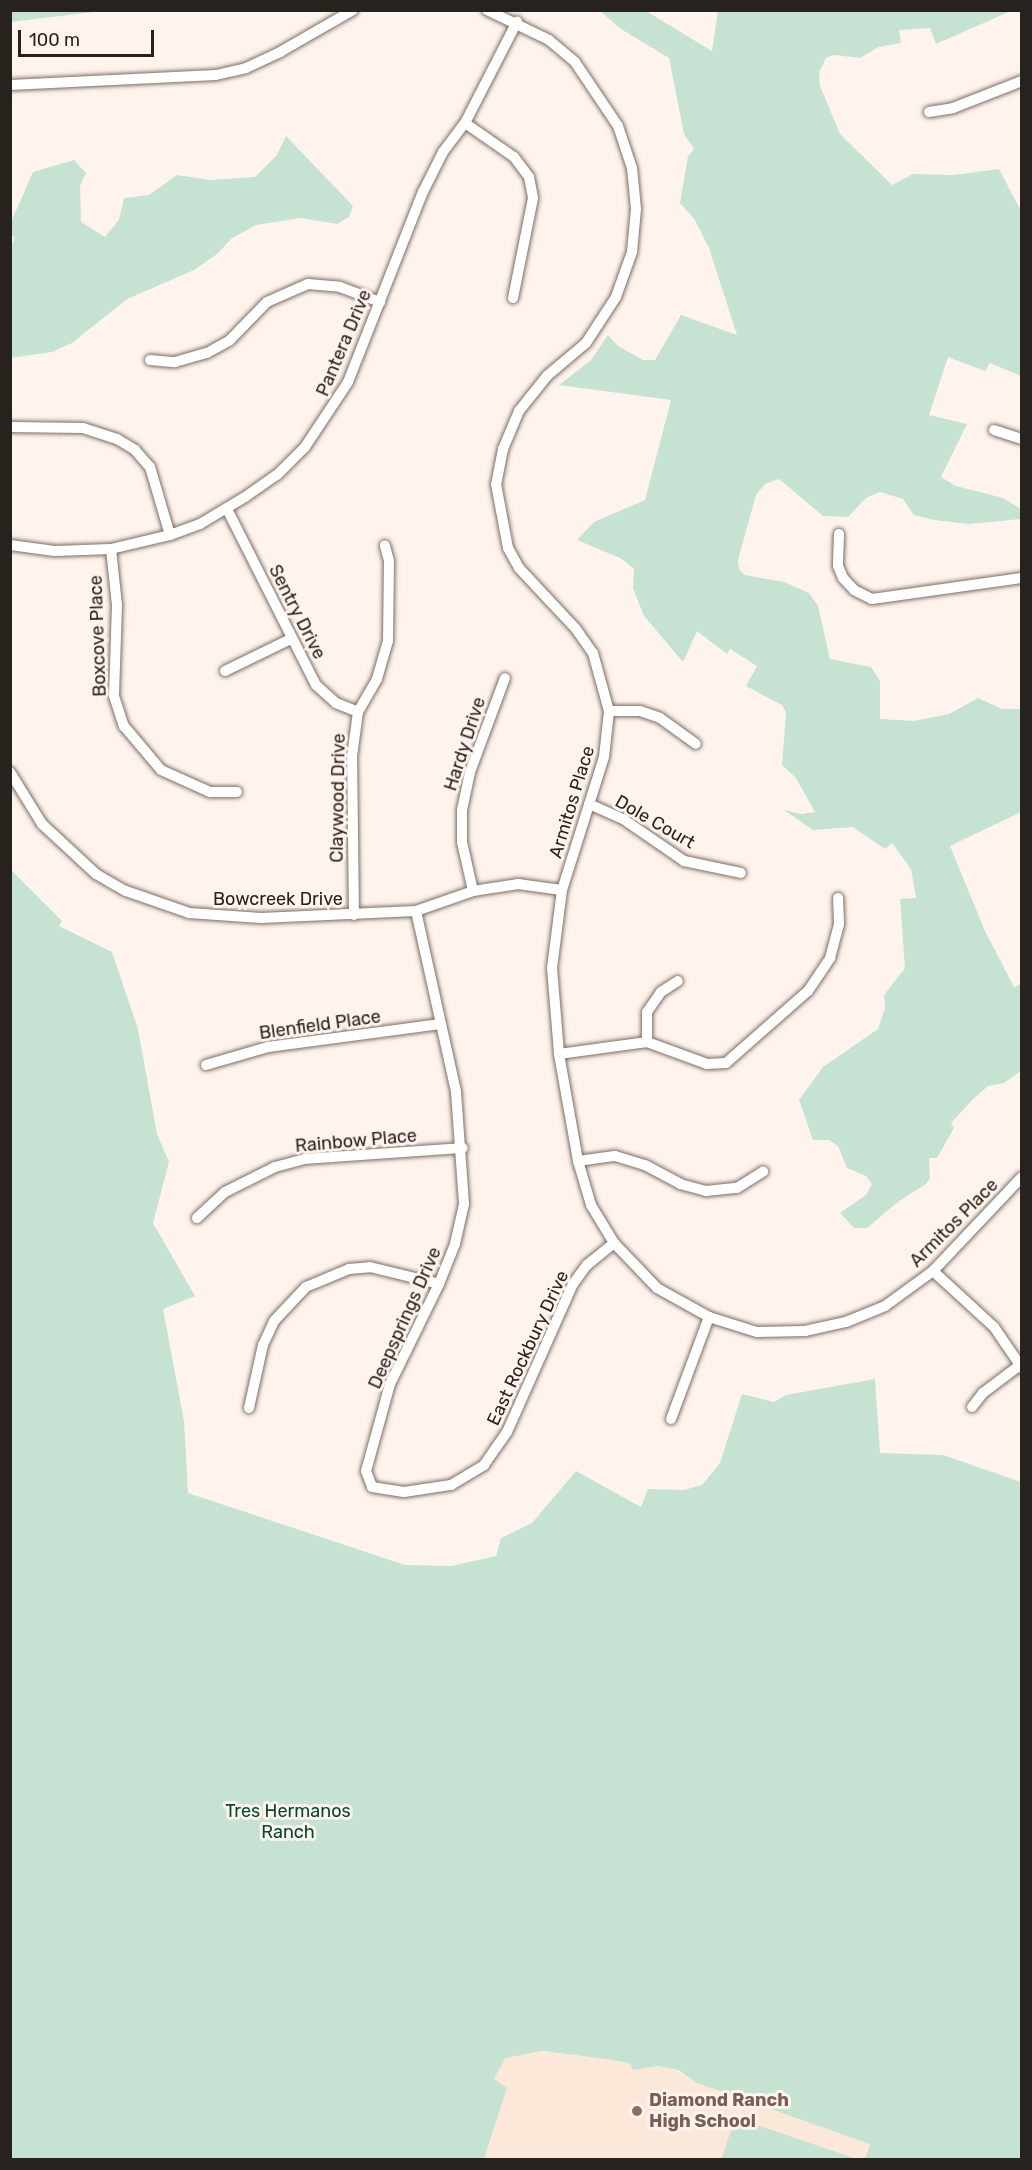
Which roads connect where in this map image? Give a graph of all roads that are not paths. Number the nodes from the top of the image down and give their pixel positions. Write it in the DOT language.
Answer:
graph roads {
  1 [pos="353,10"];
  2 [pos="487,10"];
  3 [pos="517,22"];
  4 [pos="1022,81"];
  5 [pos="10,85"];
  6 [pos="929,112"];
  7 [pos="465,123"];
  8 [pos="513,298"];
  9 [pos="381,302"];
  10 [pos="150,360"];
  11 [pos="10,427"];
  12 [pos="994,430"];
  13 [pos="1022,439"];
  14 [pos="226,509"];
  15 [pos="839,534"];
  16 [pos="170,535"];
  17 [pos="10,544"];
  18 [pos="385,546"];
  19 [pos="111,549"];
  20 [pos="1022,578"];
  21 [pos="291,639"];
  22 [pos="225,671"];
  23 [pos="505,678"];
  24 [pos="609,711"];
  25 [pos="358,712"];
  26 [pos="696,744"];
  27 [pos="10,772"];
  28 [pos="237,792"];
  29 [pos="588,804"];
  30 [pos="741,873"];
  31 [pos="562,890"];
  32 [pos="473,891"];
  33 [pos="838,898"];
  34 [pos="416,911"];
  35 [pos="354,915"];
  36 [pos="678,981"];
  37 [pos="440,1024"];
  38 [pos="647,1042"];
  39 [pos="559,1054"];
  40 [pos="206,1065"];
  41 [pos="463,1148"];
  42 [pos="578,1161"];
  43 [pos="763,1172"];
  44 [pos="1022,1177"];
  45 [pos="197,1218"];
  46 [pos="614,1243"];
  47 [pos="933,1271"];
  48 [pos="439,1284"];
  49 [pos="709,1317"];
  50 [pos="1021,1367"];
  51 [pos="972,1407"];
  52 [pos="249,1408"];
  53 [pos="671,1419"];
  54 [pos="372,1487"];
  1 -- 5 [label="street"];
  2 -- 3 [label="street, Armitos Place"];
  3 -- 7 [label="street, Pantera Drive"];
  3 -- 24 [label="street, Armitos Place"];
  4 -- 6 [label="street"];
  7 -- 8 [label="street"];
  7 -- 9 [label="street, Pantera Drive"];
  9 -- 10 [label="street"];
  9 -- 14 [label="street, Pantera Drive"];
  11 -- 16 [label="street"];
  12 -- 13 [label="street"];
  14 -- 16 [label="street, Pantera Drive"];
  14 -- 21 [label="street, Sentry Drive"];
  15 -- 20 [label="street"];
  16 -- 19 [label="street, Pantera Drive"];
  17 -- 19 [label="street, Pantera Drive"];
  18 -- 25 [label="street, Claywood Drive"];
  19 -- 28 [label="street, Boxcove Place"];
  21 -- 22 [label="street"];
  21 -- 25 [label="street, Sentry Drive"];
  23 -- 32 [label="street, Hardy Drive"];
  24 -- 26 [label="street"];
  24 -- 29 [label="street, Armitos Place"];
  25 -- 35 [label="street, Claywood Drive"];
  27 -- 35 [label="street, Bowcreek Drive"];
  29 -- 30 [label="street, Dole Court"];
  29 -- 31 [label="street, Armitos Place"];
  31 -- 32 [label="street, Bowcreek Drive"];
  31 -- 39 [label="street, Armitos Place"];
  32 -- 34 [label="street, Bowcreek Drive"];
  33 -- 38 [label="street"];
  34 -- 35 [label="street, Bowcreek Drive"];
  34 -- 37 [label="street, Deepsprings Drive"];
  36 -- 38 [label="street"];
  37 -- 40 [label="street, Blenfield Place"];
  37 -- 41 [label="street, Deepsprings Drive"];
  38 -- 39 [label="street"];
  39 -- 42 [label="street, Armitos Place"];
  41 -- 45 [label="street, Rainbow Place"];
  41 -- 48 [label="street, Deepsprings Drive"];
  42 -- 43 [label="street"];
  42 -- 46 [label="street, Armitos Place"];
  44 -- 47 [label="street, Armitos Place"];
  46 -- 49 [label="street, Armitos Place"];
  46 -- 54 [label="street, East Rockbury Drive"];
  47 -- 49 [label="street, Armitos Place"];
  47 -- 50 [label="street"];
  48 -- 52 [label="street"];
  48 -- 54 [label="street, Deepsprings Drive"];
  49 -- 53 [label="street"];
  50 -- 51 [label="street"];
}
